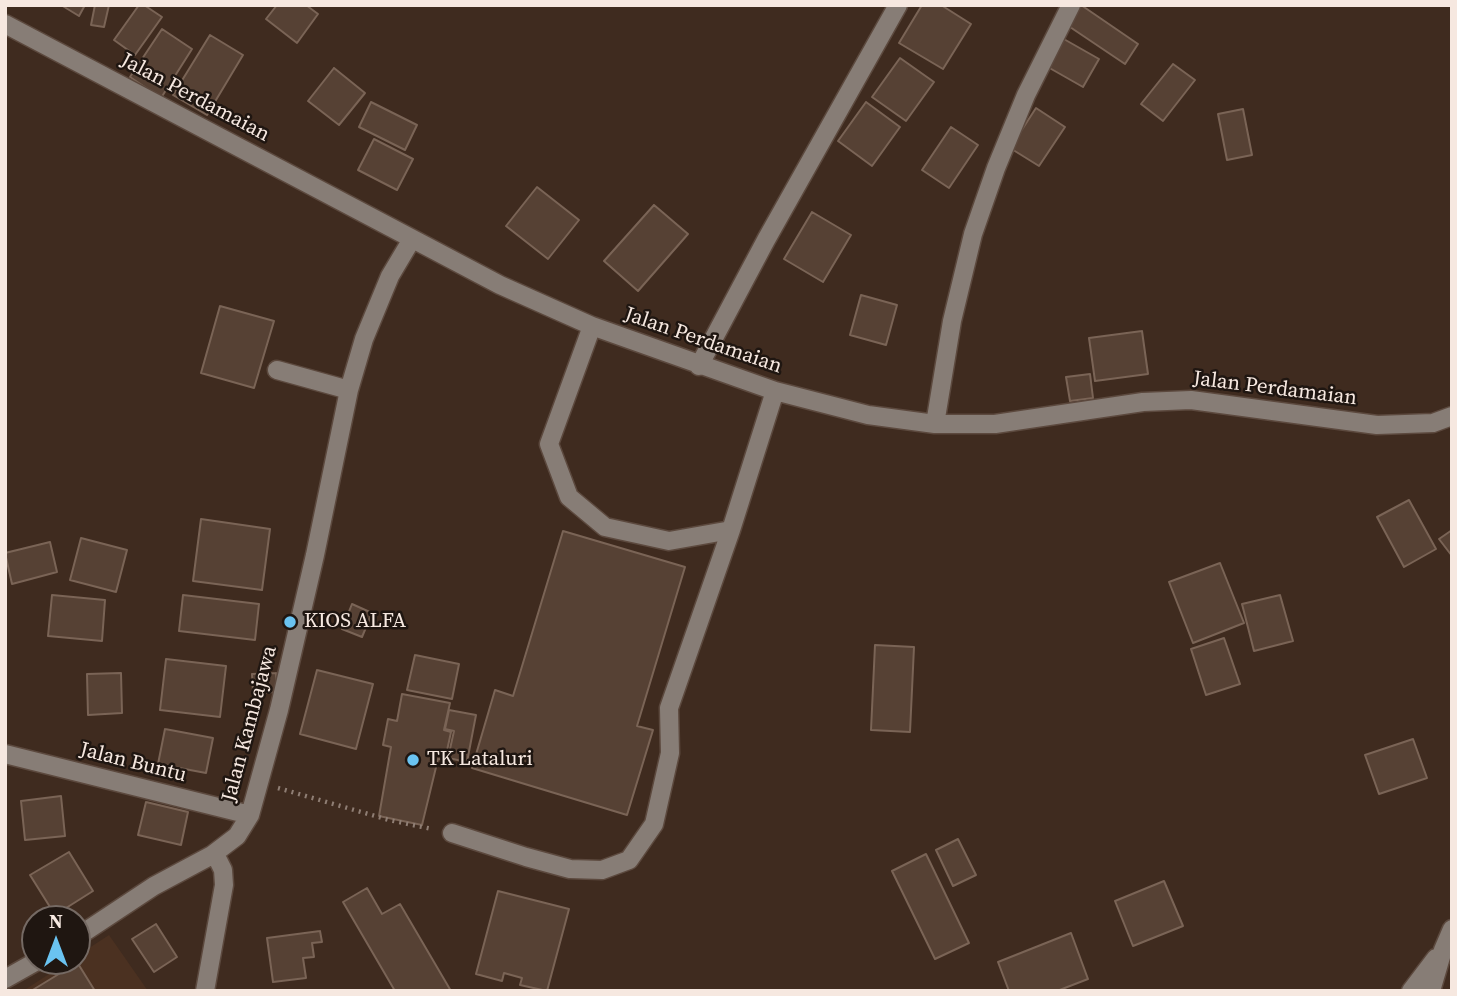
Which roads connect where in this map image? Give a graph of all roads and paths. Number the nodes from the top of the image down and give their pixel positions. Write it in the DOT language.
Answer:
graph roads {
  1 [pos="898,5"];
  2 [pos="1071,5"];
  3 [pos="5,24"];
  4 [pos="412,239"];
  5 [pos="592,326"];
  6 [pos="699,366"];
  7 [pos="277,370"];
  8 [pos="349,390"];
  9 [pos="775,391"];
  10 [pos="1452,416"];
  11 [pos="935,424"];
  12 [pos="731,530"];
  13 [pos="5,754"];
  14 [pos="260,783"];
  15 [pos="250,816"];
  16 [pos="452,833"];
  17 [pos="212,855"];
  18 [pos="91,928"];
  19 [pos="1452,929"];
  20 [pos="1443,950"];
  21 [pos="21,970"];
  22 [pos="5,979"];
  23 [pos="205,991"];
  24 [pos="1410,991"];
  25 [pos="1430,991"];
  1 -- 6 [label="street"];
  2 -- 11 [label="street"];
  3 -- 4 [label="street, Jalan Perdamaian"];
  4 -- 5 [label="street, Jalan Perdamaian"];
  4 -- 8 [label="street, Jalan Kambajawa"];
  5 -- 6 [label="street, Jalan Perdamaian"];
  5 -- 12 [label="street"];
  6 -- 9 [label="street, Jalan Perdamaian"];
  7 -- 8 [label="street"];
  8 -- 14 [label="street, Jalan Kambajawa"];
  9 -- 11 [label="street, Jalan Perdamaian"];
  9 -- 12 [label="street"];
  10 -- 11 [label="street, Jalan Perdamaian"];
  12 -- 16 [label="street"];
  13 -- 15 [label="street, Jalan Buntu"];
  14 -- 15 [label="street, Jalan Kambajawa"];
  14 -- 16 [label="path"];
  15 -- 17 [label="street, Jalan Kambajawa"];
  17 -- 18 [label="street, Jalan Kambajawa"];
  17 -- 23 [label="street"];
  19 -- 20 [label="street"];
  20 -- 24 [label="street"];
  20 -- 25 [label="street"];
  21 -- 22 [label="street"];
}
